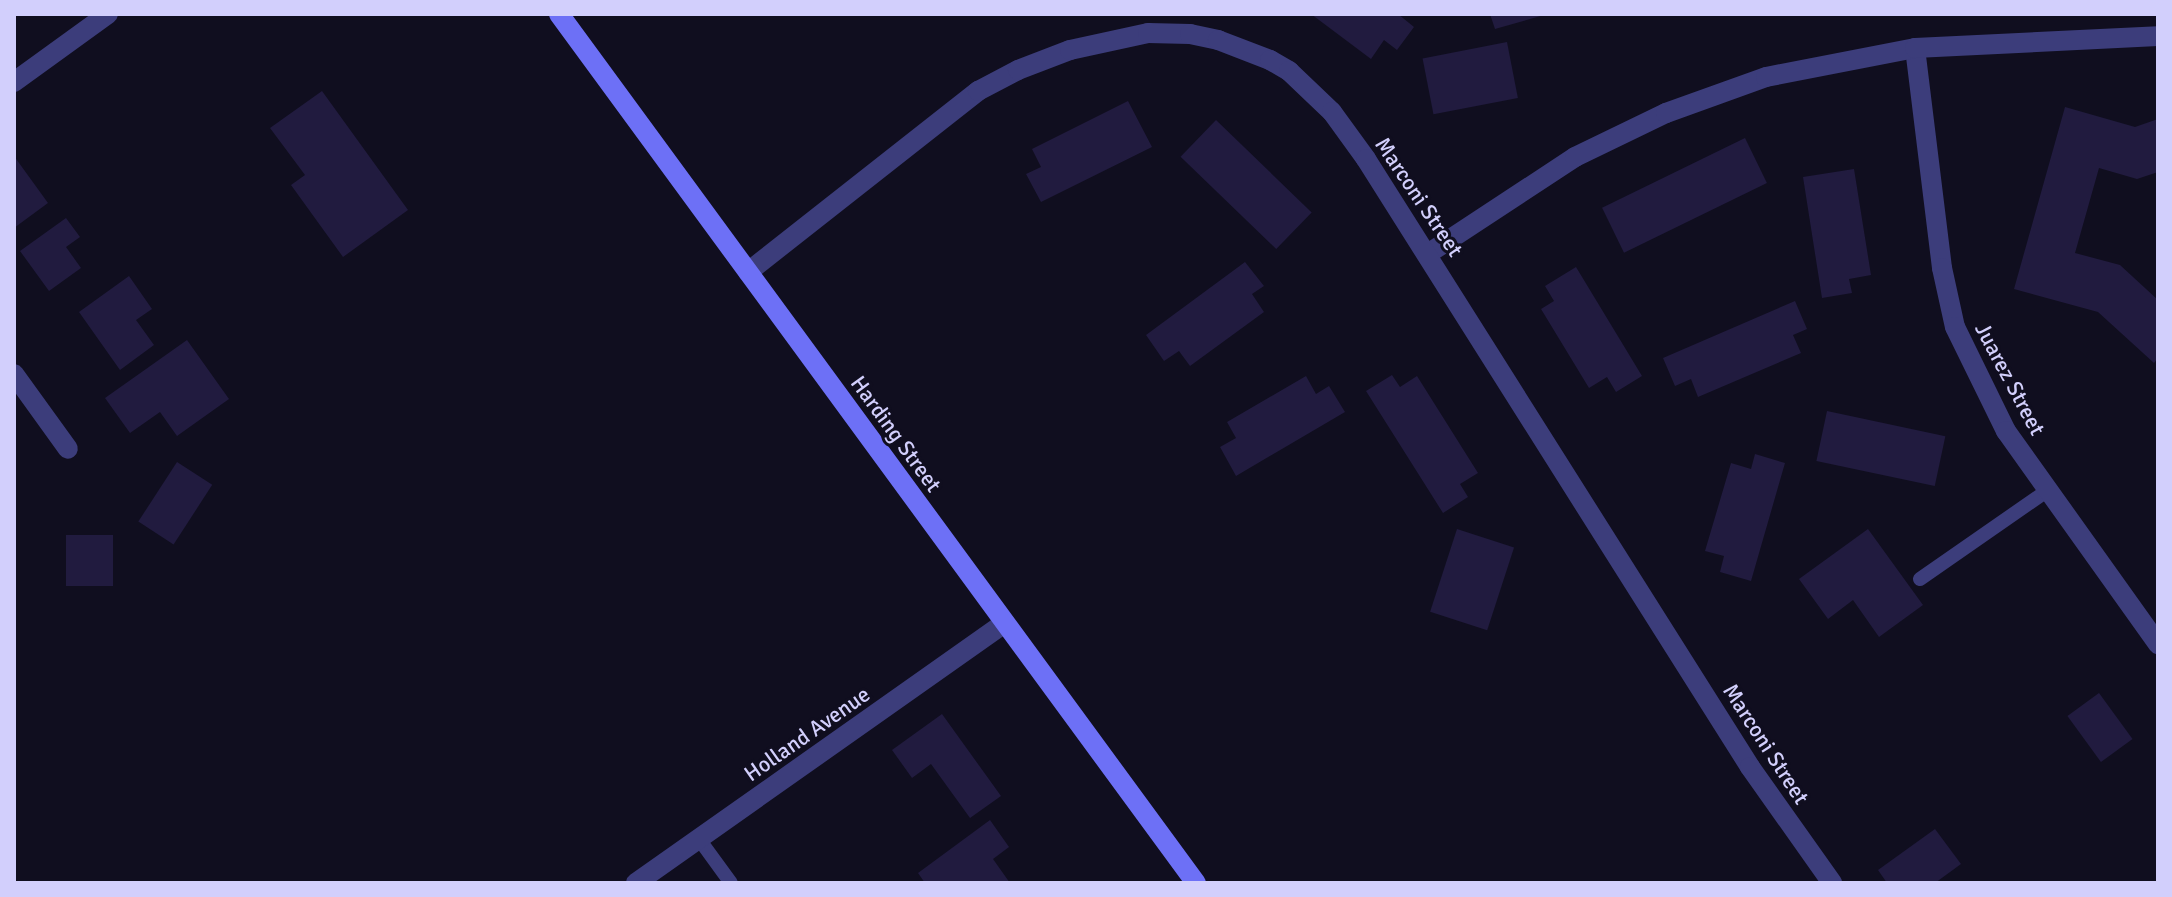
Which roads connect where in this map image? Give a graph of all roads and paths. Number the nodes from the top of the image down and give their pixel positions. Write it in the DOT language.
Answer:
graph roads {
  1 [pos="108,14"];
  2 [pos="559,14"];
  3 [pos="2158,36"];
  4 [pos="1915,48"];
  5 [pos="14,82"];
  6 [pos="1429,253"];
  7 [pos="748,272"];
  8 [pos="14,374"];
  9 [pos="68,449"];
  10 [pos="2048,490"];
  11 [pos="1920,579"];
  12 [pos="1005,623"];
  13 [pos="2158,644"];
  14 [pos="699,839"];
  15 [pos="636,883"];
  16 [pos="731,883"];
  17 [pos="1196,883"];
  18 [pos="1832,883"];
  1 -- 5 [label="street"];
  2 -- 7 [label="street, Harding Street"];
  3 -- 4 [label="street"];
  4 -- 6 [label="street"];
  4 -- 10 [label="street, Juarez Street"];
  6 -- 7 [label="street, Marconi Street"];
  6 -- 18 [label="street, Marconi Street"];
  7 -- 12 [label="street, Harding Street"];
  8 -- 9 [label="street"];
  10 -- 11 [label="lane"];
  10 -- 13 [label="street, Juarez Street"];
  12 -- 14 [label="street, Holland Avenue"];
  12 -- 17 [label="street, Harding Street"];
  14 -- 15 [label="street, Holland Avenue"];
  14 -- 16 [label="lane"];
}
